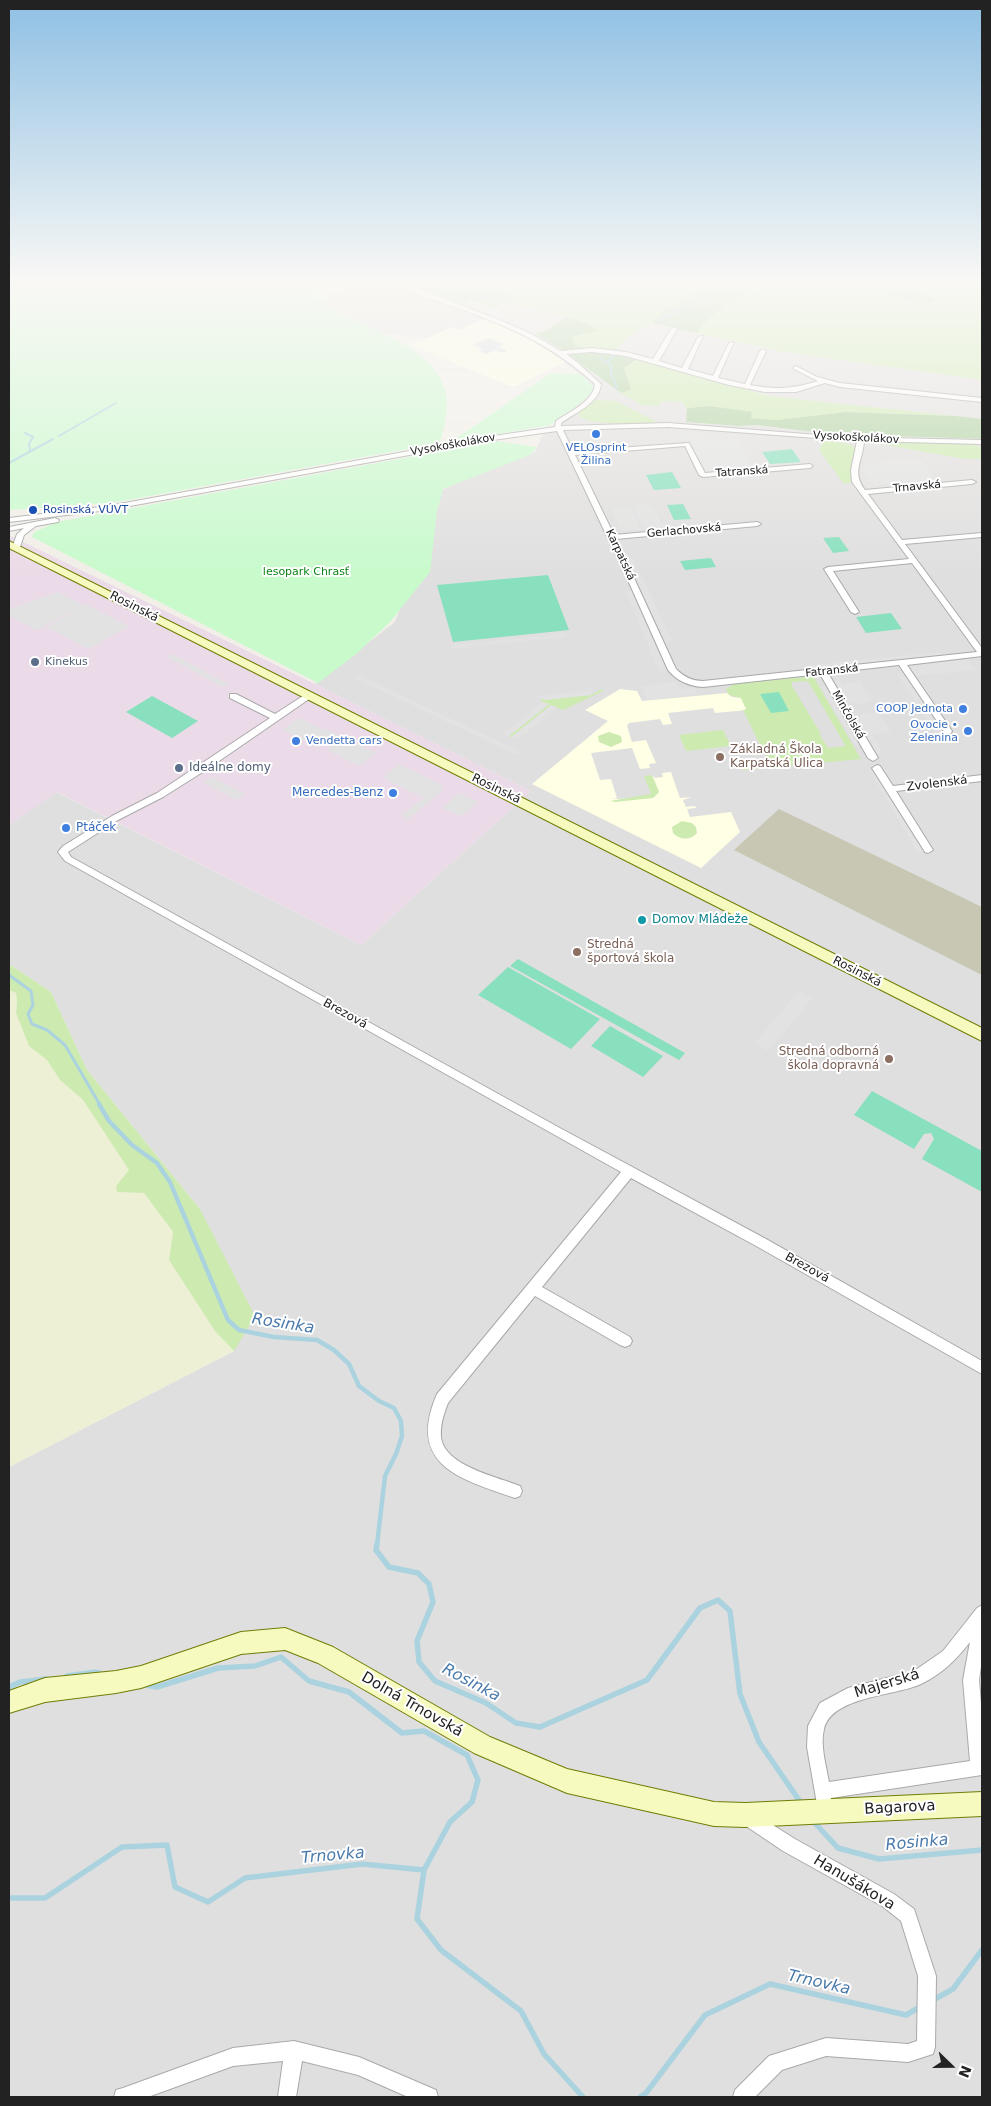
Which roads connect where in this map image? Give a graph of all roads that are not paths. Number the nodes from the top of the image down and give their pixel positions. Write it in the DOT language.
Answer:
graph roads {
  1 [pos="593,378"];
  2 [pos="716,378"];
  3 [pos="750,378"];
  4 [pos="818,378"];
  5 [pos="824,381"];
  6 [pos="747,386"];
  7 [pos="982,400"];
  8 [pos="574,412"];
  9 [pos="583,426"];
  10 [pos="559,428"];
  11 [pos="860,440"];
  12 [pos="982,442"];
  13 [pos="572,453"];
  14 [pos="810,466"];
  15 [pos="972,482"];
  16 [pos="862,492"];
  17 [pos="108,508"];
  18 [pos="11,519"];
  19 [pos="34,524"];
  20 [pos="757,524"];
  21 [pos="9,529"];
  22 [pos="982,535"];
  23 [pos="612,537"];
  24 [pos="900,542"];
  25 [pos="12,546"];
  26 [pos="913,560"];
  27 [pos="855,612"];
  28 [pos="982,654"];
  29 [pos="902,663"];
  30 [pos="824,672"];
  31 [pos="682,679"];
  32 [pos="309,695"];
  33 [pos="233,696"];
  34 [pos="276,718"];
  35 [pos="948,731"];
  36 [pos="872,758"];
  37 [pos="877,768"];
  38 [pos="982,778"];
  39 [pos="891,789"];
  40 [pos="928,850"];
  41 [pos="982,1035"];
  42 [pos="629,1172"];
  43 [pos="533,1288"];
  44 [pos="626,1342"];
  45 [pos="982,1368"];
  46 [pos="514,1491"];
  47 [pos="982,1613"];
  48 [pos="116,1682"];
  49 [pos="9,1702"];
  50 [pos="980,1767"];
  51 [pos="982,1804"];
  52 [pos="822,1805"];
  53 [pos="794,1812"];
  54 [pos="745,1815"];
  55 [pos="294,2050"];
  56 [pos="123,2097"];
  57 [pos="287,2097"];
  58 [pos="429,2097"];
  59 [pos="742,2097"];
  1 -- 8 [label="street"];
  2 -- 6 [label="street"];
  3 -- 6 [label="street"];
  4 -- 5 [label="street"];
  5 -- 6 [label="street"];
  5 -- 7 [label="street"];
  8 -- 9 [label="street"];
  8 -- 10 [label="street"];
  9 -- 10 [label="street, Vysokoškolákov"];
  9 -- 11 [label="street, Vysokoškolákov"];
  10 -- 13 [label="street, Karpatská"];
  10 -- 17 [label="street, Vysokoškolákov"];
  11 -- 12 [label="street, Vysokoškolákov"];
  11 -- 16 [label="street, Fatranská"];
  13 -- 14 [label="street, Tatranská"];
  13 -- 23 [label="street, Karpatská"];
  15 -- 16 [label="street, Trnavská"];
  16 -- 24 [label="street, Fatranská"];
  17 -- 18 [label="street, Vysokoškolákov"];
  17 -- 19 [label="street, Vysokoškolákov"];
  19 -- 21 [label="street, Vysokoškolákov"];
  19 -- 25 [label="street"];
  20 -- 23 [label="street, Gerlachovská"];
  22 -- 24 [label="street"];
  23 -- 31 [label="street, Karpatská"];
  24 -- 26 [label="street, Fatranská"];
  25 -- 32 [label="street, Rosinská"];
  26 -- 27 [label="street"];
  26 -- 28 [label="street, Fatranská"];
  28 -- 29 [label="street, Fatranská"];
  29 -- 30 [label="street, Fatranská"];
  29 -- 35 [label="street"];
  30 -- 31 [label="street, Fatranská"];
  30 -- 36 [label="street, Minčolská"];
  32 -- 34 [label="street"];
  32 -- 41 [label="street, Rosinská"];
  33 -- 34 [label="street"];
  34 -- 42 [label="street, Brezová"];
  37 -- 39 [label="street, Zvolenská"];
  38 -- 39 [label="street, Zvolenská"];
  39 -- 40 [label="street, Zvolenská"];
  42 -- 43 [label="street"];
  42 -- 45 [label="street, Brezová"];
  43 -- 44 [label="street"];
  43 -- 46 [label="street"];
  47 -- 50 [label="street, Majerská"];
  47 -- 52 [label="street, Majerská"];
  48 -- 49 [label="street, Dolná Trnovská"];
  48 -- 54 [label="street, Dolná Trnovská"];
  50 -- 52 [label="street"];
  51 -- 52 [label="street, Bagarova"];
  52 -- 53 [label="street, Dolná Trnovská"];
  53 -- 54 [label="street, Dolná Trnovská"];
  54 -- 59 [label="street, Hanušákova"];
  55 -- 56 [label="street"];
  55 -- 57 [label="street"];
  55 -- 58 [label="street"];
}
